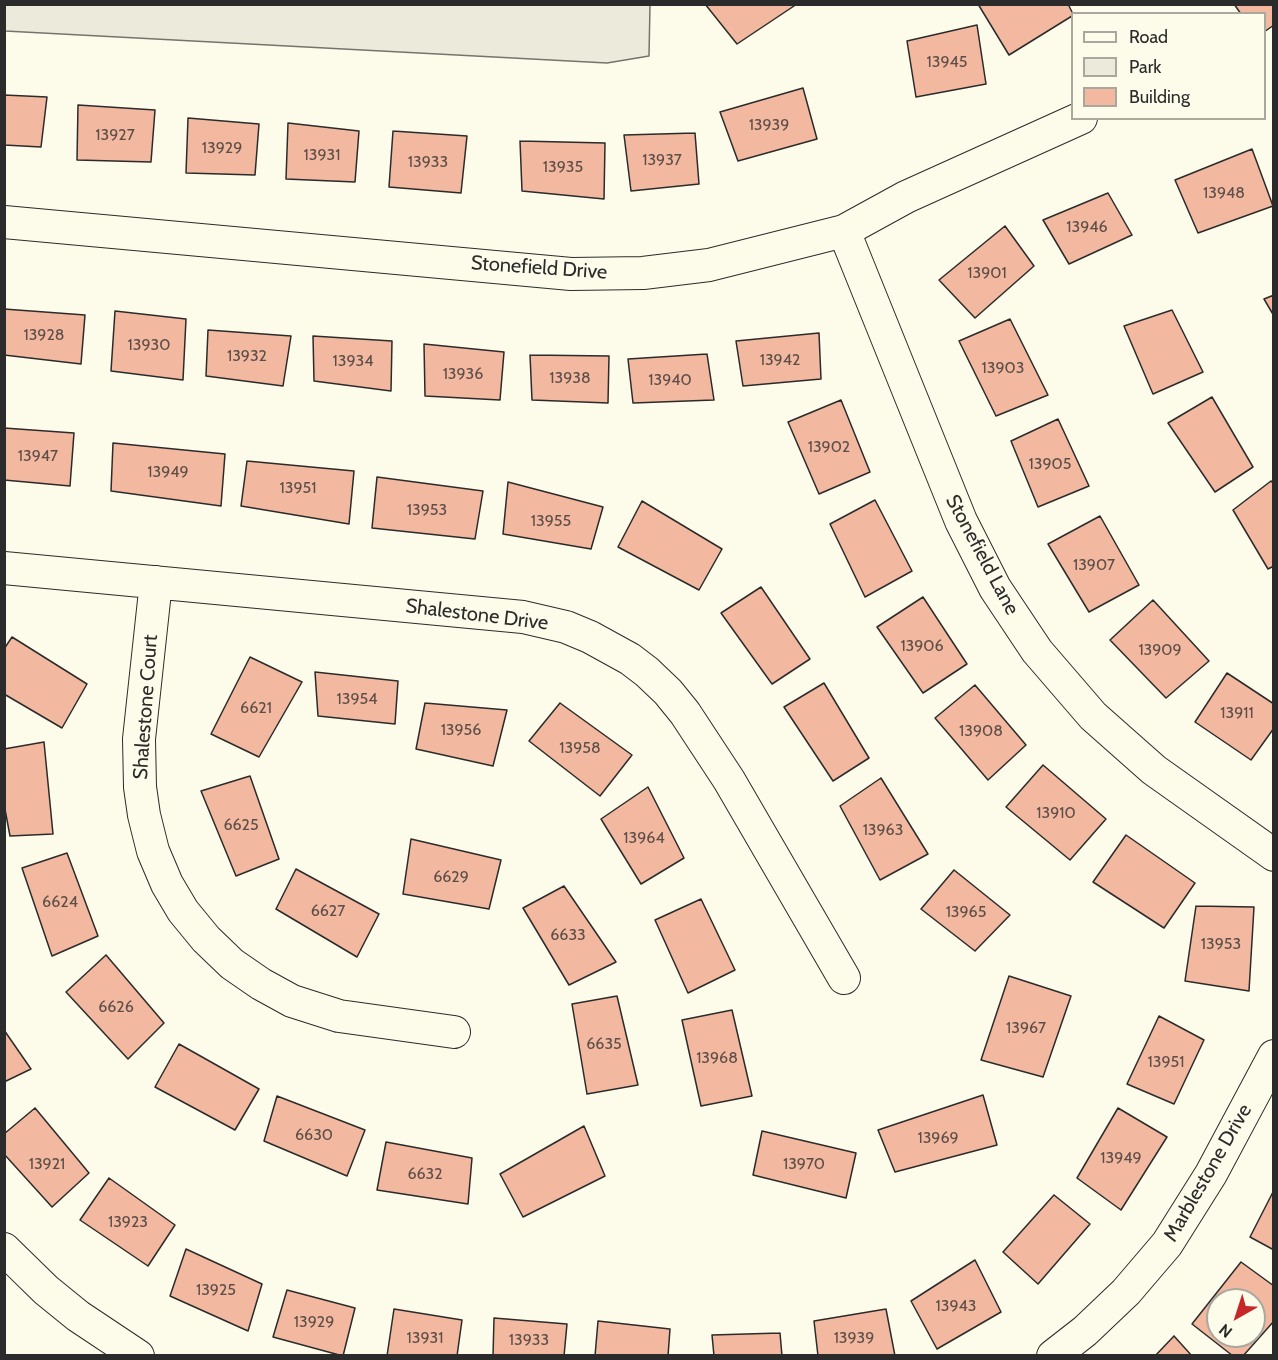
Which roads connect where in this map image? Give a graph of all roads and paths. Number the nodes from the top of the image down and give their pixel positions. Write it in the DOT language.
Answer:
graph roads {
  1 [pos="1077,120"];
  2 [pos="4,222"];
  3 [pos="844,231"];
  4 [pos="4,567"];
  5 [pos="156,582"];
  6 [pos="1274,855"];
  7 [pos="844,978"];
  8 [pos="454,1032"];
  9 [pos="1274,1056"];
  10 [pos="4,1249"];
  11 [pos="138,1356"];
  12 [pos="1053,1356"];
  1 -- 3 [label="street, Stonefield Drive"];
  2 -- 3 [label="street, Stonefield Drive"];
  3 -- 6 [label="street, Stonefield Lane"];
  4 -- 5 [label="street, Shalestone Drive"];
  5 -- 7 [label="street, Shalestone Drive"];
  5 -- 8 [label="street, Shalestone Court"];
  9 -- 12 [label="street, Marblestone Drive"];
  10 -- 11 [label="street"];
}
